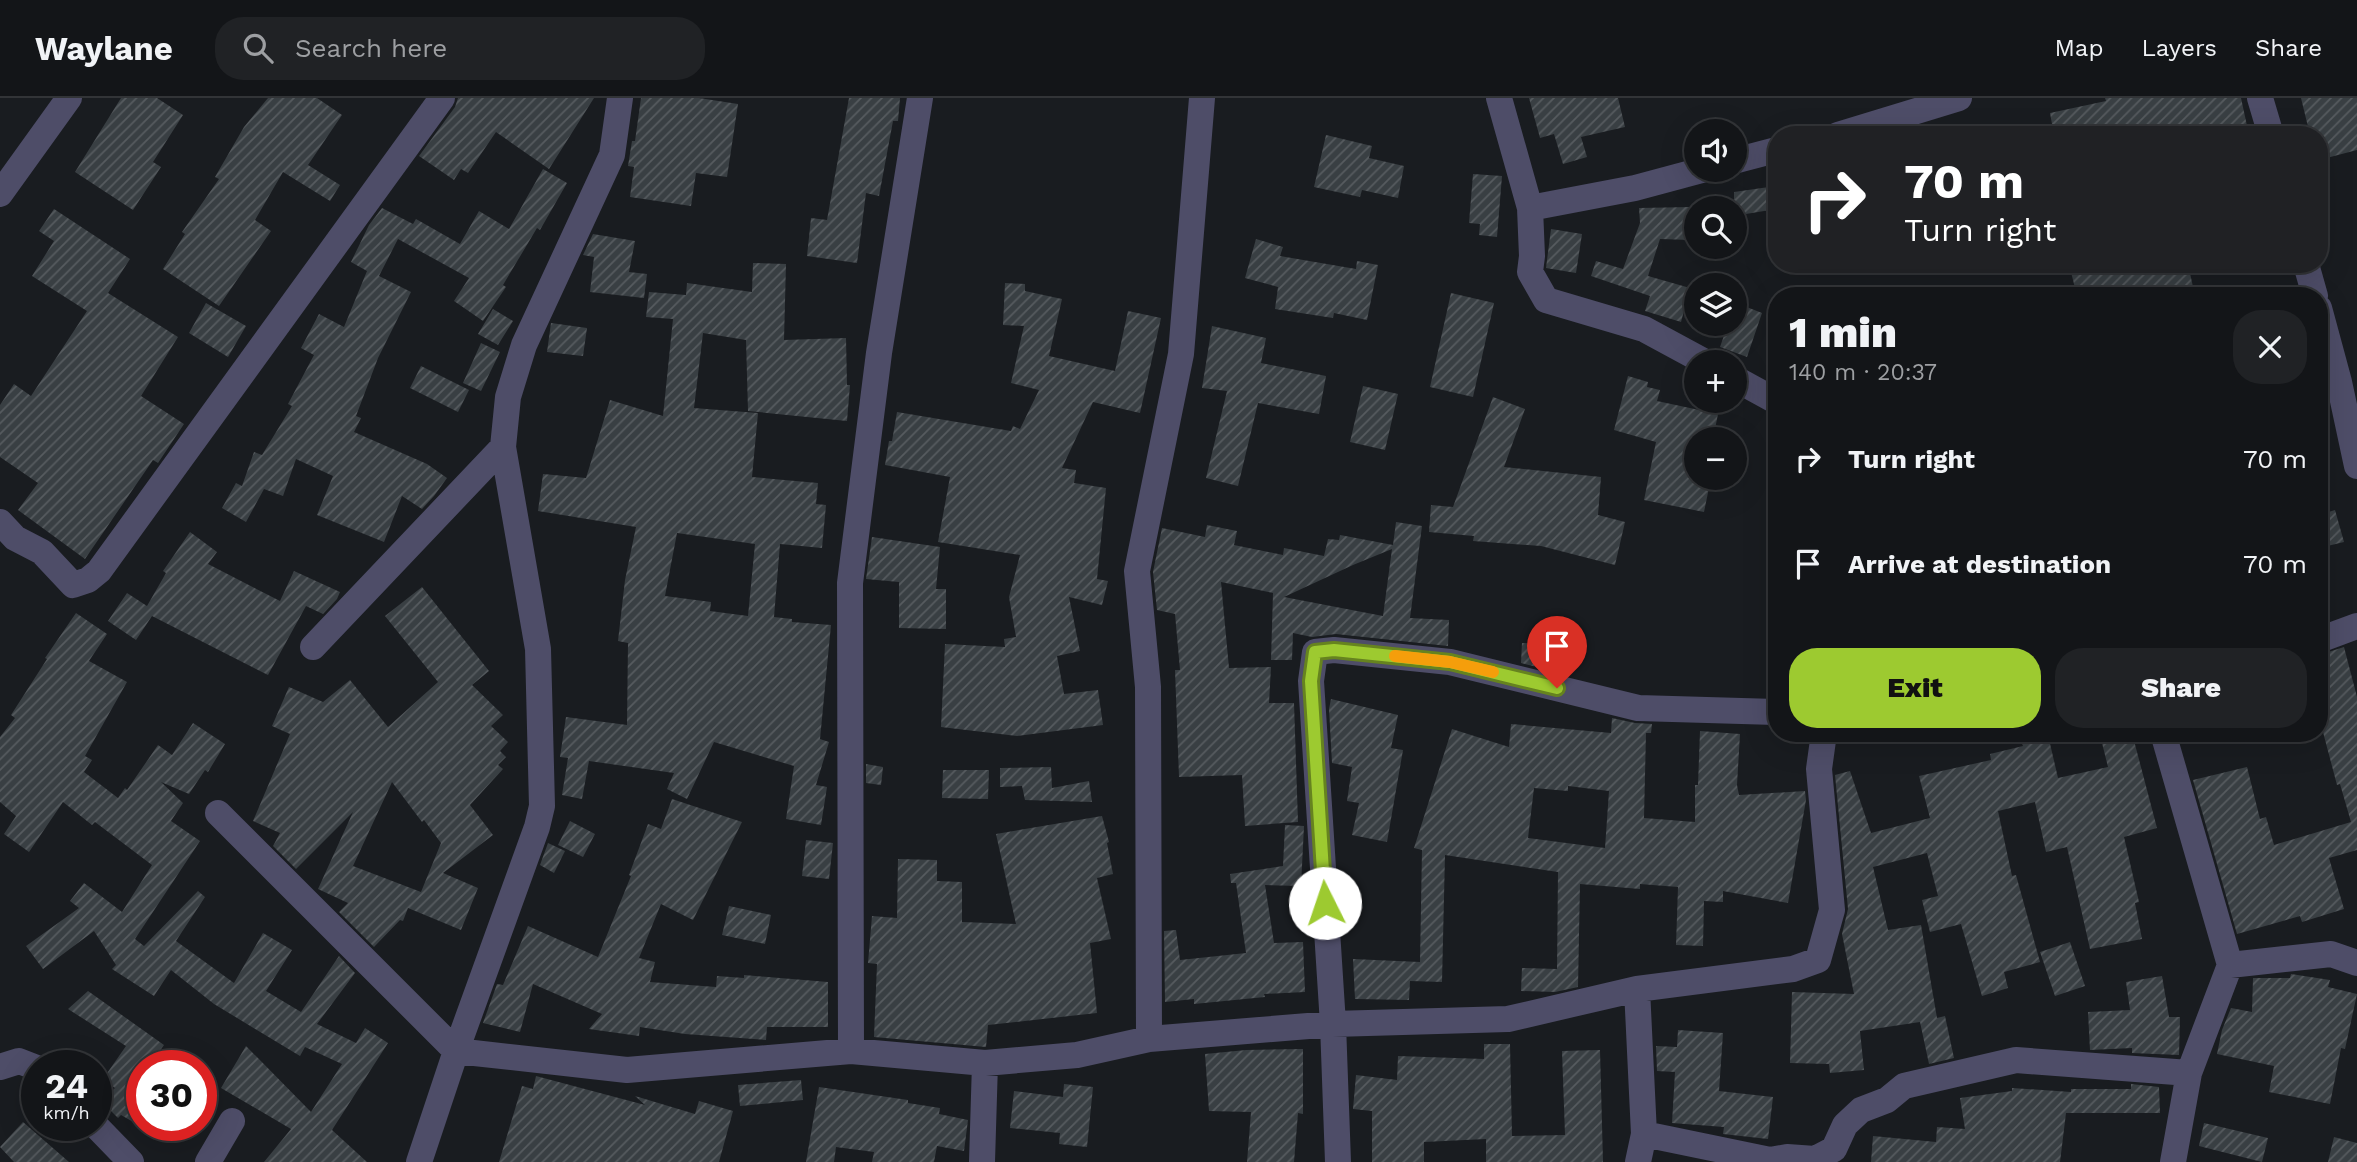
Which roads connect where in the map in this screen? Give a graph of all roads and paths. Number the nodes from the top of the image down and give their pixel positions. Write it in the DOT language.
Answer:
graph roads {
  1 [pos="69,98"];
  2 [pos="442,98"];
  3 [pos="620,98"];
  4 [pos="920,98"];
  5 [pos="1202,98"];
  6 [pos="1499,98"];
  7 [pos="1956,98"];
  8 [pos="2260,98"];
  9 [pos="1867,126"];
  10 [pos="2268,126"];
  11 [pos="1768,152"];
  12 [pos="1747,158"];
  13 [pos="1684,175"];
  14 [pos="3,184"];
  15 [pos="1530,208"];
  16 [pos="2328,342"];
  17 [pos="1684,351"];
  18 [pos="1747,385"];
  19 [pos="1768,397"];
  20 [pos="503,447"];
  21 [pos="2357,466"];
  22 [pos="5,536"];
  23 [pos="2357,626"];
  24 [pos="2328,637"];
  25 [pos="313,647"];
  26 [pos="1768,712"];
  27 [pos="1823,742"];
  28 [pos="2166,742"];
  29 [pos="218,813"];
  30 [pos="2357,963"];
  31 [pos="2230,965"];
  32 [pos="1637,989"];
  33 [pos="1333,1024"];
  34 [pos="1149,1039"];
  35 [pos="456,1051"];
  36 [pos="851,1051"];
  37 [pos="21,1061"];
  38 [pos="985,1063"];
  39 [pos="0,1067"];
  40 [pos="2189,1073"];
  41 [pos="232,1121"];
  42 [pos="1643,1135"];
  43 [pos="111,1141"];
  44 [pos="131,1162"];
  45 [pos="208,1162"];
  46 [pos="419,1162"];
  47 [pos="982,1162"];
  48 [pos="1338,1162"];
  49 [pos="1638,1162"];
  50 [pos="2173,1162"];
  1 -- 14 [label="street"];
  2 -- 22 [label="street"];
  3 -- 20 [label="street"];
  4 -- 36 [label="street"];
  5 -- 34 [label="street"];
  6 -- 15 [label="street"];
  7 -- 9 [label="street"];
  8 -- 10 [label="street"];
  11 -- 12 [label="street"];
  13 -- 15 [label="street"];
  15 -- 17 [label="street"];
  16 -- 21 [label="street"];
  18 -- 19 [label="street"];
  20 -- 25 [label="street"];
  20 -- 35 [label="street"];
  23 -- 24 [label="street"];
  26 -- 33 [label="street"];
  27 -- 32 [label="street"];
  28 -- 31 [label="street"];
  29 -- 35 [label="street"];
  30 -- 31 [label="street"];
  31 -- 40 [label="street"];
  32 -- 33 [label="street"];
  32 -- 42 [label="street"];
  33 -- 34 [label="street"];
  33 -- 48 [label="street"];
  34 -- 38 [label="street"];
  35 -- 36 [label="street"];
  35 -- 46 [label="street"];
  36 -- 38 [label="street"];
  37 -- 39 [label="street"];
  38 -- 47 [label="street"];
  40 -- 42 [label="street"];
  40 -- 50 [label="street"];
  41 -- 45 [label="street"];
  42 -- 49 [label="street"];
  43 -- 44 [label="street"];
}
